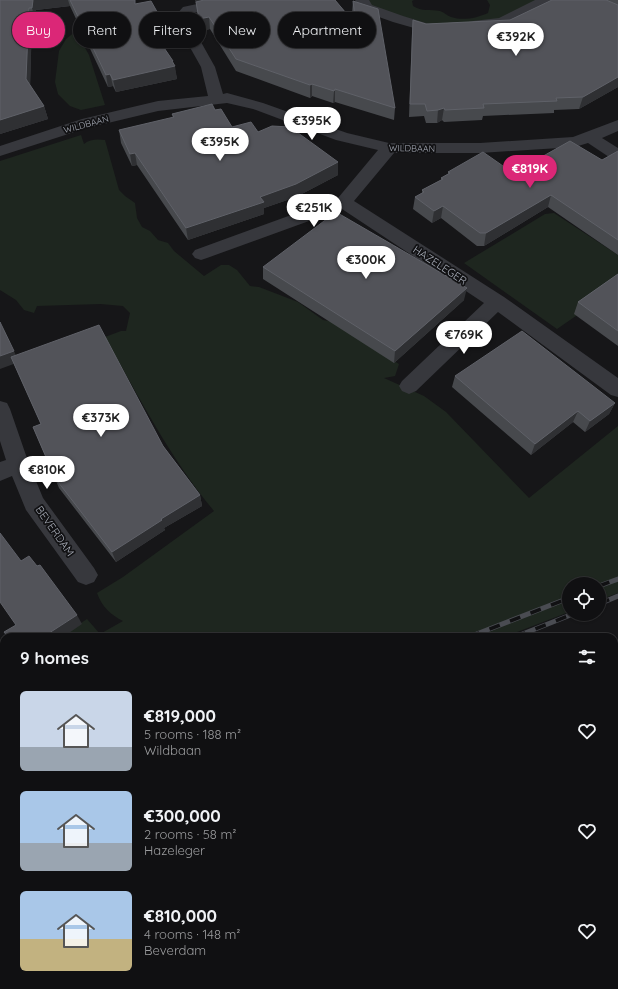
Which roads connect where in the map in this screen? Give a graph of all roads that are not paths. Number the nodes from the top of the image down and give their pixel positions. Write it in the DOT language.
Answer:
graph roads {
  1 [pos="236,0"];
  2 [pos="362,0"];
  3 [pos="545,0"];
  4 [pos="216,98"];
  5 [pos="618,125"];
  6 [pos="590,138"];
  7 [pos="389,148"];
  8 [pos="0,151"];
  9 [pos="618,155"];
  10 [pos="344,202"];
  11 [pos="201,254"];
  12 [pos="497,302"];
  13 [pos="409,386"];
  14 [pos="618,389"];
  15 [pos="0,409"];
  16 [pos="9,468"];
  17 [pos="86,575"];
  1 -- 4 [label="street"];
  2 -- 3 [label="street"];
  4 -- 7 [label="street, WILDBAAN"];
  4 -- 8 [label="street, WILDBAAN"];
  5 -- 6 [label="street, WILDBAAN"];
  6 -- 7 [label="street, WILDBAAN"];
  6 -- 9 [label="street"];
  7 -- 10 [label="street"];
  10 -- 11 [label="street"];
  10 -- 12 [label="street, HAZELEGER"];
  12 -- 13 [label="street"];
  12 -- 14 [label="street, HAZELEGER"];
  15 -- 16 [label="street, BEVERDAM"];
  16 -- 17 [label="street, BEVERDAM"];
}
